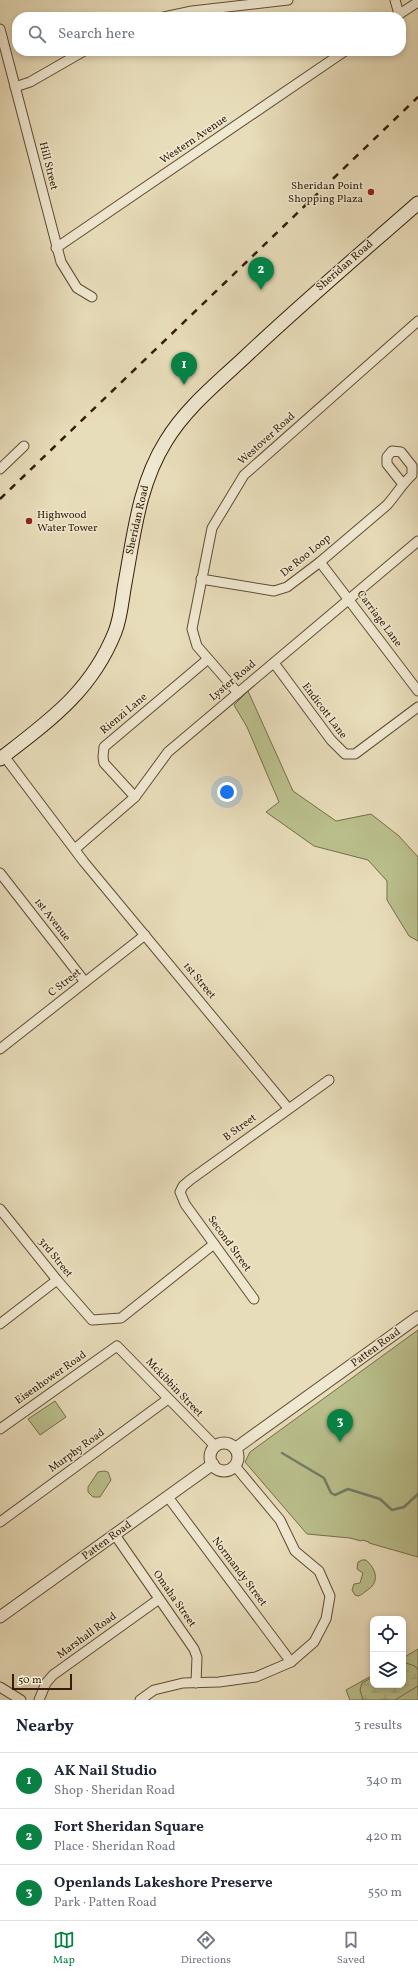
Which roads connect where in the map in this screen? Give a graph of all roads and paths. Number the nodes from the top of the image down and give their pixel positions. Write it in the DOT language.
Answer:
graph roads {
  1 [pos="288,0"];
  2 [pos="395,0"];
  3 [pos="418,2"];
  4 [pos="187,12"];
  5 [pos="396,12"];
  6 [pos="403,12"];
  7 [pos="0,29"];
  8 [pos="75,56"];
  9 [pos="338,56"];
  10 [pos="15,87"];
  11 [pos="418,203"];
  12 [pos="56,248"];
  13 [pos="92,297"];
  14 [pos="418,321"];
  15 [pos="24,446"];
  16 [pos="0,469"];
  17 [pos="402,483"];
  18 [pos="418,542"];
  19 [pos="320,562"];
  20 [pos="201,579"];
  21 [pos="349,599"];
  22 [pos="208,659"];
  23 [pos="274,663"];
  24 [pos="418,691"];
  25 [pos="238,693"];
  26 [pos="418,707"];
  27 [pos="2,758"];
  28 [pos="135,797"];
  29 [pos="75,849"];
  30 [pos="0,873"];
  31 [pos="145,935"];
  32 [pos="85,982"];
  33 [pos="0,1049"];
  34 [pos="329,1080"];
  35 [pos="288,1108"];
  36 [pos="185,1204"];
  37 [pos="0,1209"];
  38 [pos="214,1244"];
  39 [pos="57,1280"];
  40 [pos="254,1299"];
  41 [pos="418,1317"];
  42 [pos="0,1324"];
  43 [pos="117,1346"];
  44 [pos="168,1399"];
  45 [pos="0,1429"];
  46 [pos="215,1446"];
  47 [pos="236,1448"];
  48 [pos="213,1464"];
  49 [pos="235,1466"];
  50 [pos="168,1497"];
  51 [pos="0,1522"];
  52 [pos="115,1535"];
  53 [pos="159,1599"];
  54 [pos="0,1617"];
  55 [pos="291,1662"];
  56 [pos="196,1683"];
  57 [pos="0,1688"];
  58 [pos="21,1700"];
  59 [pos="39,1700"];
  60 [pos="140,1700"];
  1 -- 4 [label="street"];
  2 -- 5 [label="street"];
  3 -- 6 [label="street"];
  7 -- 10 [label="street, Hill Street"];
  8 -- 10 [label="street"];
  9 -- 12 [label="street, Western Avenue"];
  10 -- 12 [label="street, Hill Street"];
  11 -- 27 [label="main road, Sheridan Road"];
  12 -- 13 [label="street, Hill Street"];
  14 -- 20 [label="street, Westover Road"];
  15 -- 16 [label="street"];
  17 -- 19 [label="street, De Roo Loop"];
  18 -- 21 [label="street, Lyster Road"];
  19 -- 20 [label="street, De Roo Loop"];
  19 -- 21 [label="street, Carriage Lane"];
  20 -- 22 [label="street, Westover Road"];
  21 -- 23 [label="street, Lyster Road"];
  21 -- 24 [label="street, Carriage Lane"];
  22 -- 25 [label="street, Westover Road"];
  22 -- 28 [label="street, Rienzi Lane"];
  23 -- 25 [label="street, Lyster Road"];
  23 -- 26 [label="street, Endicott Lane"];
  25 -- 28 [label="street, Lyster Road"];
  27 -- 29 [label="street, 1st Street"];
  28 -- 29 [label="street, Lyster Road"];
  29 -- 31 [label="street, 1st Street"];
  30 -- 32 [label="street, 1st Avenue"];
  31 -- 32 [label="street, C Street"];
  31 -- 35 [label="street, 1st Street"];
  32 -- 33 [label="street, C Street"];
  34 -- 35 [label="street, B Street"];
  35 -- 36 [label="street, B Street"];
  36 -- 38 [label="street, Second Street"];
  37 -- 39 [label="street, 3rd Street"];
  38 -- 39 [label="street, 3rd Street"];
  38 -- 40 [label="street, Second Street"];
  39 -- 42 [label="street"];
  41 -- 47 [label="street, Patten Road"];
  43 -- 44 [label="street, Mckibbin Street"];
  43 -- 45 [label="street, Eisenhower Road"];
  44 -- 46 [label="street, Mckibbin Street"];
  44 -- 51 [label="street, Murphy Road"];
  46 -- 47 [label="street"];
  46 -- 48 [label="street"];
  47 -- 49 [label="street"];
  48 -- 49 [label="street"];
  48 -- 50 [label="street, Patten Road"];
  49 -- 55 [label="street"];
  50 -- 52 [label="street, Patten Road"];
  50 -- 55 [label="street, Normandy Street"];
  52 -- 53 [label="street, Omaha Street"];
  52 -- 54 [label="street, Patten Road"];
  53 -- 56 [label="street, Omaha Street"];
  53 -- 59 [label="street, Marshall Road"];
  55 -- 56 [label="street"];
  56 -- 60 [label="street"];
  57 -- 58 [label="street"];
}
